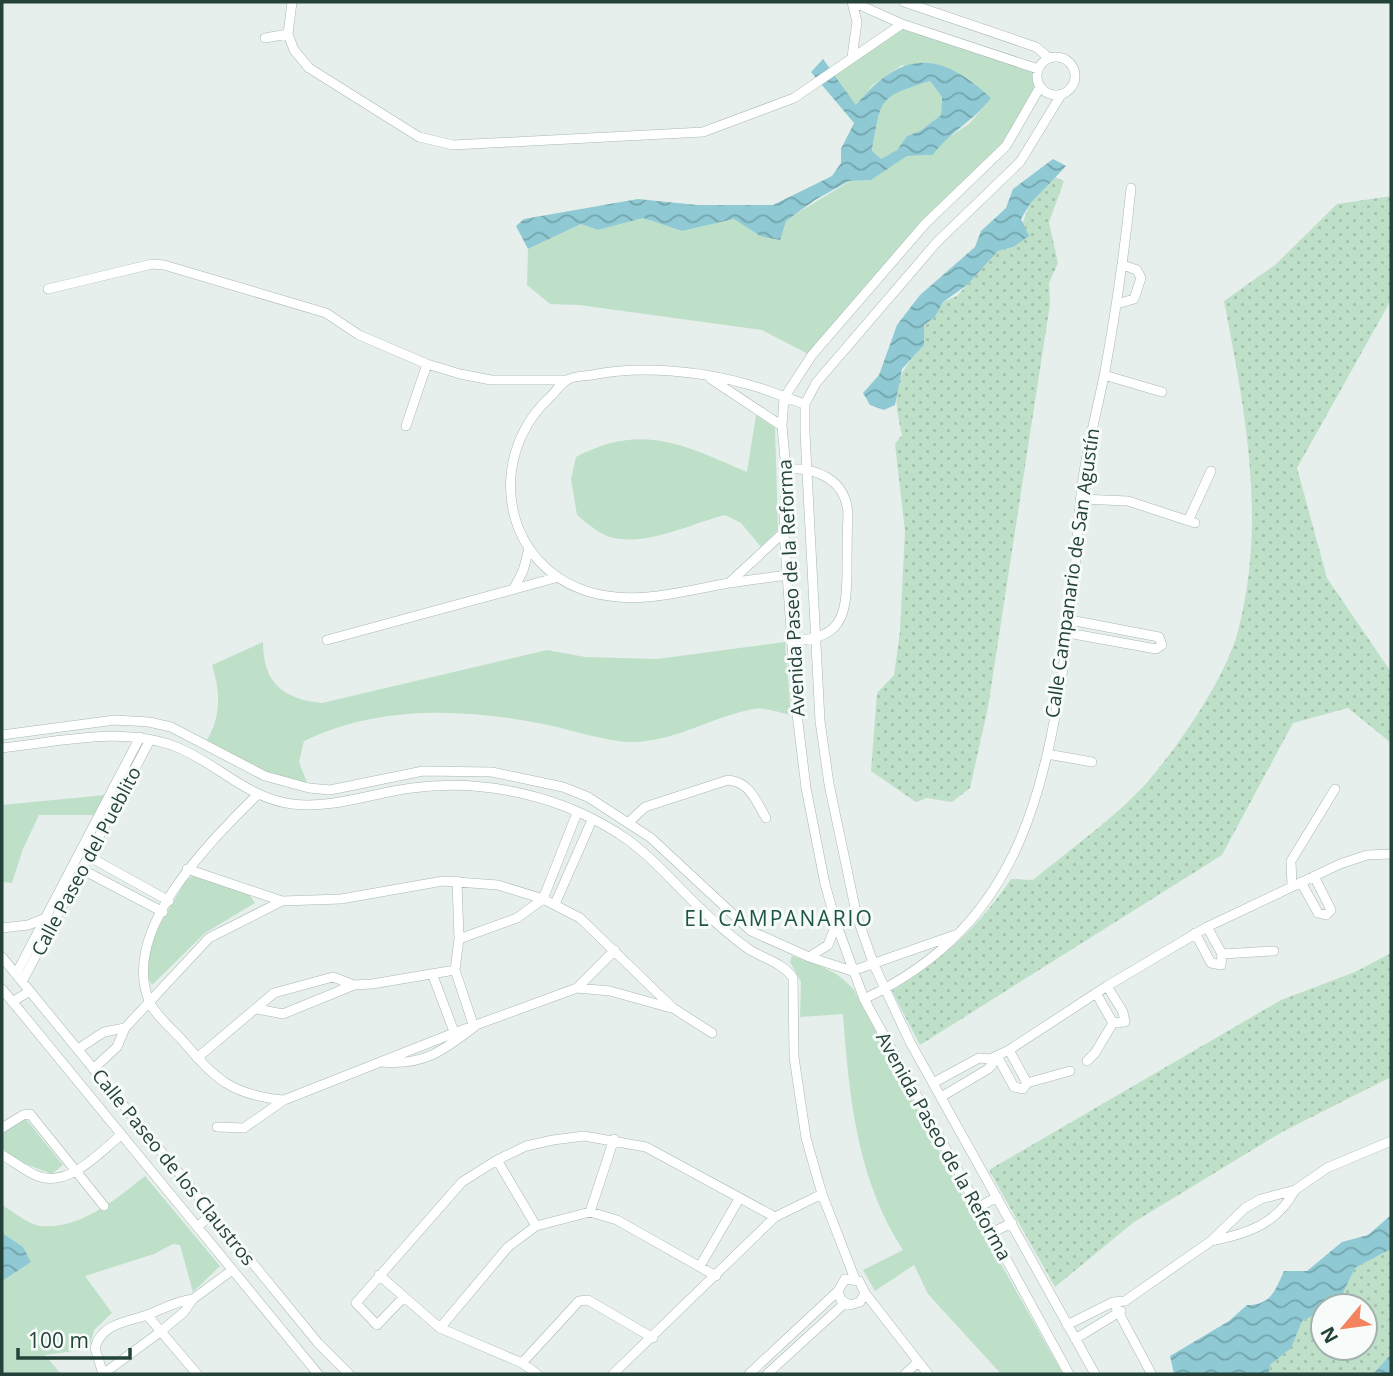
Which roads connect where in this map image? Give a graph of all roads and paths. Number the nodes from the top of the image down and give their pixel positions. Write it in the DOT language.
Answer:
graph roads {
  1 [pos="292,2"];
  2 [pos="852,2"];
  3 [pos="904,2"];
  4 [pos="902,24"];
  5 [pos="288,34"];
  6 [pos="265,38"];
  7 [pos="852,57"];
  8 [pos="1049,58"];
  9 [pos="1038,69"];
  10 [pos="1040,87"];
  11 [pos="1061,95"];
  12 [pos="1131,188"];
  13 [pos="1124,265"];
  14 [pos="48,289"];
  15 [pos="1116,304"];
  16 [pos="427,364"];
  17 [pos="703,374"];
  18 [pos="1104,375"];
  19 [pos="567,380"];
  20 [pos="1162,392"];
  21 [pos="784,398"];
  22 [pos="805,404"];
  23 [pos="405,426"];
  24 [pos="782,426"];
  25 [pos="806,468"];
  26 [pos="786,469"];
  27 [pos="1211,471"];
  28 [pos="1080,499"];
  29 [pos="784,532"];
  30 [pos="529,549"];
  31 [pos="787,575"];
  32 [pos="555,578"];
  33 [pos="728,583"];
  34 [pos="513,590"];
  35 [pos="1070,620"];
  36 [pos="1068,633"];
  37 [pos="327,640"];
  38 [pos="815,640"];
  39 [pos="790,642"];
  40 [pos="2,735"];
  41 [pos="140,737"];
  42 [pos="150,740"];
  43 [pos="2,748"];
  44 [pos="1047,754"];
  45 [pos="1092,762"];
  46 [pos="1335,789"];
  47 [pos="257,795"];
  48 [pos="577,813"];
  49 [pos="766,818"];
  50 [pos="592,820"];
  51 [pos="629,822"];
  52 [pos="96,834"];
  53 [pos="1391,854"];
  54 [pos="89,856"];
  55 [pos="81,869"];
  56 [pos="187,869"];
  57 [pos="1314,876"];
  58 [pos="457,881"];
  59 [pos="1297,884"];
  60 [pos="63,895"];
  61 [pos="543,899"];
  62 [pos="169,901"];
  63 [pos="282,901"];
  64 [pos="555,904"];
  65 [pos="163,912"];
  66 [pos="46,918"];
  67 [pos="836,923"];
  68 [pos="1207,927"];
  69 [pos="2,928"];
  70 [pos="1195,933"];
  71 [pos="955,935"];
  72 [pos="458,939"];
  73 [pos="615,950"];
  74 [pos="1274,951"];
  75 [pos="1222,954"];
  76 [pos="809,957"];
  77 [pos="3,961"];
  78 [pos="874,965"];
  79 [pos="455,970"];
  80 [pos="852,971"];
  81 [pos="433,976"];
  82 [pos="19,978"];
  83 [pos="354,985"];
  84 [pos="1107,986"];
  85 [pos="577,988"];
  86 [pos="2,989"];
  87 [pos="884,989"];
  88 [pos="30,991"];
  89 [pos="1096,993"];
  90 [pos="864,999"];
  91 [pos="12,1002"];
  92 [pos="149,1004"];
  93 [pos="673,1008"];
  94 [pos="257,1009"];
  95 [pos="1113,1023"];
  96 [pos="474,1027"];
  97 [pos="125,1028"];
  98 [pos="712,1033"];
  99 [pos="456,1036"];
  100 [pos="78,1049"];
  101 [pos="1009,1049"];
  102 [pos="197,1058"];
  103 [pos="993,1058"];
  104 [pos="1087,1061"];
  105 [pos="93,1069"];
  106 [pos="1070,1071"];
  107 [pos="933,1083"];
  108 [pos="1027,1083"];
  109 [pos="941,1097"];
  110 [pos="284,1100"];
  111 [pos="217,1127"];
  112 [pos="2,1128"];
  113 [pos="121,1135"];
  114 [pos="614,1139"];
  115 [pos="1391,1140"];
  116 [pos="2,1155"];
  117 [pos="496,1160"];
  118 [pos="77,1171"];
  119 [pos="1295,1190"];
  120 [pos="822,1194"];
  121 [pos="997,1197"];
  122 [pos="739,1199"];
  123 [pos="104,1206"];
  124 [pos="977,1208"];
  125 [pos="590,1212"];
  126 [pos="212,1214"];
  127 [pos="775,1217"];
  128 [pos="1012,1223"];
  129 [pos="536,1226"];
  130 [pos="197,1227"];
  131 [pos="991,1233"];
  132 [pos="1211,1241"];
  133 [pos="700,1266"];
  134 [pos="231,1271"];
  135 [pos="379,1275"];
  136 [pos="716,1276"];
  137 [pos="855,1279"];
  138 [pos="838,1291"];
  139 [pos="865,1293"];
  140 [pos="403,1298"];
  141 [pos="193,1299"];
  142 [pos="1113,1301"];
  143 [pos="1125,1301"];
  144 [pos="845,1303"];
  145 [pos="1119,1314"];
  146 [pos="147,1315"];
  147 [pos="1067,1325"];
  148 [pos="440,1328"];
  149 [pos="160,1332"];
  150 [pos="653,1338"];
  151 [pos="1075,1339"];
  152 [pos="522,1363"];
  153 [pos="917,1363"];
  154 [pos="1151,1373"];
  155 [pos="103,1374"];
  156 [pos="197,1374"];
  157 [pos="318,1374"];
  158 [pos="349,1374"];
  159 [pos="537,1374"];
  160 [pos="613,1374"];
  161 [pos="749,1374"];
  162 [pos="768,1374"];
  163 [pos="905,1374"];
  164 [pos="928,1374"];
  165 [pos="1069,1374"];
  166 [pos="1094,1374"];
  1 -- 5 [label="street"];
  2 -- 4 [label="street"];
  2 -- 7 [label="street"];
  3 -- 8 [label="street"];
  4 -- 7 [label="street"];
  4 -- 9 [label="street"];
  5 -- 6 [label="street"];
  5 -- 7 [label="street"];
  8 -- 9 [label="street"];
  8 -- 11 [label="street"];
  9 -- 10 [label="street"];
  10 -- 11 [label="street"];
  10 -- 21 [label="street, Avenida Paseo de la Reforma"];
  11 -- 22 [label="street"];
  12 -- 13 [label="street, Calle Campanario de San Agustín"];
  13 -- 15 [label="street, Calle Campanario de San Agustín"];
  13 -- 15 [label="street"];
  14 -- 16 [label="street"];
  15 -- 18 [label="street, Calle Campanario de San Agustín"];
  16 -- 19 [label="street"];
  16 -- 23 [label="street"];
  17 -- 19 [label="street"];
  17 -- 21 [label="street"];
  17 -- 24 [label="street"];
  18 -- 20 [label="street"];
  18 -- 28 [label="street, Calle Campanario de San Agustín"];
  19 -- 30 [label="street"];
  21 -- 22 [label="street"];
  21 -- 24 [label="street, Avenida Paseo de la Reforma"];
  22 -- 25 [label="street, Avenida Paseo de la Reforma"];
  24 -- 26 [label="street, Avenida Paseo de la Reforma"];
  25 -- 26 [label="street"];
  25 -- 38 [label="street, Avenida Paseo de la Reforma"];
  25 -- 38 [label="street"];
  26 -- 29 [label="street, Avenida Paseo de la Reforma"];
  27 -- 28 [label="street"];
  28 -- 35 [label="street, Calle Campanario de San Agustín"];
  29 -- 31 [label="street, Avenida Paseo de la Reforma"];
  29 -- 33 [label="street"];
  30 -- 32 [label="street"];
  30 -- 34 [label="street"];
  31 -- 33 [label="street"];
  31 -- 39 [label="street, Avenida Paseo de la Reforma"];
  32 -- 33 [label="street"];
  32 -- 34 [label="street"];
  34 -- 37 [label="street"];
  35 -- 36 [label="street, Calle Campanario de San Agustín"];
  35 -- 36 [label="street"];
  36 -- 44 [label="street, Calle Campanario de San Agustín"];
  38 -- 39 [label="street"];
  38 -- 78 [label="street, Avenida Paseo de la Reforma"];
  39 -- 67 [label="street, Avenida Paseo de la Reforma"];
  40 -- 51 [label="street"];
  41 -- 42 [label="street"];
  41 -- 43 [label="street"];
  41 -- 52 [label="street, Calle Paseo del Pueblito"];
  42 -- 47 [label="street"];
  42 -- 52 [label="street, Calle Paseo del Pueblito"];
  44 -- 45 [label="street"];
  44 -- 71 [label="street, Calle Campanario de San Agustín"];
  46 -- 59 [label="street"];
  47 -- 48 [label="street"];
  47 -- 56 [label="street"];
  48 -- 50 [label="street"];
  48 -- 61 [label="street"];
  49 -- 51 [label="street"];
  50 -- 64 [label="street"];
  50 -- 120 [label="street"];
  51 -- 76 [label="street"];
  52 -- 54 [label="street, Calle Paseo del Pueblito"];
  52 -- 60 [label="street, Calle Paseo del Pueblito"];
  53 -- 57 [label="street"];
  54 -- 55 [label="street, Calle Paseo del Pueblito"];
  54 -- 62 [label="street"];
  55 -- 60 [label="street, Calle Paseo del Pueblito"];
  55 -- 65 [label="street"];
  56 -- 62 [label="street"];
  56 -- 63 [label="street"];
  57 -- 59 [label="street"];
  57 -- 59 [label="street"];
  58 -- 61 [label="street"];
  58 -- 63 [label="street"];
  58 -- 72 [label="street"];
  59 -- 68 [label="street"];
  60 -- 66 [label="street, Calle Paseo del Pueblito"];
  60 -- 82 [label="street, Calle Paseo del Pueblito"];
  61 -- 64 [label="street"];
  61 -- 72 [label="street"];
  62 -- 65 [label="street"];
  63 -- 92 [label="street"];
  64 -- 73 [label="street"];
  65 -- 92 [label="street"];
  66 -- 69 [label="street"];
  66 -- 82 [label="street, Calle Paseo del Pueblito"];
  67 -- 76 [label="street"];
  67 -- 80 [label="street, Avenida Paseo de la Reforma"];
  68 -- 70 [label="street"];
  68 -- 75 [label="street"];
  70 -- 75 [label="street"];
  70 -- 84 [label="street"];
  71 -- 78 [label="street, Calle Campanario de San Agustín"];
  71 -- 87 [label="street, Calle Campanario de San Agustín"];
  72 -- 79 [label="street"];
  73 -- 85 [label="street"];
  73 -- 93 [label="street"];
  74 -- 75 [label="street"];
  76 -- 80 [label="street"];
  77 -- 82 [label="street, Calle Paseo de los Claustros"];
  78 -- 80 [label="street, Calle Campanario de San Agustín"];
  78 -- 87 [label="street, Avenida Paseo de la Reforma"];
  79 -- 81 [label="street"];
  79 -- 96 [label="street"];
  80 -- 90 [label="street, Avenida Paseo de la Reforma"];
  81 -- 83 [label="street"];
  81 -- 99 [label="street"];
  82 -- 88 [label="street, Calle Paseo de los Claustros"];
  83 -- 94 [label="street"];
  83 -- 94 [label="street"];
  84 -- 89 [label="street"];
  84 -- 95 [label="street"];
  85 -- 93 [label="street"];
  85 -- 96 [label="street"];
  86 -- 91 [label="street, Calle Paseo de los Claustros"];
  87 -- 90 [label="street, Calle Campanario de San Agustín"];
  87 -- 107 [label="street, Avenida Paseo de la Reforma"];
  88 -- 91 [label="street"];
  88 -- 100 [label="street, Calle Paseo de los Claustros"];
  89 -- 95 [label="street"];
  89 -- 101 [label="street"];
  90 -- 124 [label="street, Avenida Paseo de la Reforma"];
  91 -- 113 [label="street, Calle Paseo de los Claustros"];
  92 -- 97 [label="street"];
  92 -- 102 [label="street"];
  93 -- 98 [label="street"];
  94 -- 102 [label="street"];
  95 -- 104 [label="street"];
  96 -- 99 [label="street"];
  97 -- 100 [label="street"];
  97 -- 105 [label="street"];
  99 -- 110 [label="street"];
  100 -- 105 [label="street, Calle Paseo de los Claustros"];
  101 -- 103 [label="street"];
  101 -- 108 [label="street"];
  102 -- 110 [label="street"];
  103 -- 107 [label="street"];
  103 -- 108 [label="street"];
  103 -- 109 [label="street"];
  105 -- 126 [label="street, Calle Paseo de los Claustros"];
  106 -- 108 [label="street"];
  107 -- 109 [label="street, Avenida Paseo de la Reforma"];
  109 -- 121 [label="street, Avenida Paseo de la Reforma"];
  110 -- 111 [label="street"];
  112 -- 118 [label="street"];
  113 -- 118 [label="street"];
  113 -- 130 [label="street, Calle Paseo de los Claustros"];
  114 -- 117 [label="street"];
  114 -- 122 [label="street"];
  114 -- 125 [label="street"];
  115 -- 119 [label="street"];
  116 -- 118 [label="street"];
  117 -- 129 [label="street"];
  117 -- 135 [label="street"];
  118 -- 123 [label="street"];
  119 -- 132 [label="street"];
  119 -- 132 [label="street"];
  120 -- 127 [label="street"];
  120 -- 137 [label="street"];
  121 -- 124 [label="street"];
  121 -- 128 [label="street, Avenida Paseo de la Reforma"];
  122 -- 127 [label="street"];
  122 -- 133 [label="street"];
  124 -- 131 [label="street, Avenida Paseo de la Reforma"];
  125 -- 129 [label="street"];
  125 -- 133 [label="street"];
  126 -- 130 [label="street"];
  126 -- 158 [label="street, Calle Paseo de los Claustros"];
  127 -- 136 [label="street"];
  128 -- 131 [label="street"];
  128 -- 147 [label="street, Avenida Paseo de la Reforma"];
  129 -- 148 [label="street"];
  130 -- 134 [label="street, Calle Paseo de los Claustros"];
  131 -- 165 [label="street, Avenida Paseo de la Reforma"];
  132 -- 143 [label="street"];
  133 -- 136 [label="street"];
  134 -- 141 [label="street"];
  134 -- 157 [label="street, Calle Paseo de los Claustros"];
  135 -- 140 [label="street"];
  135 -- 140 [label="street"];
  136 -- 150 [label="street"];
  137 -- 138 [label="street"];
  137 -- 139 [label="street"];
  138 -- 144 [label="street"];
  138 -- 161 [label="street"];
  139 -- 144 [label="street"];
  139 -- 153 [label="street"];
  140 -- 148 [label="street"];
  141 -- 146 [label="street"];
  141 -- 149 [label="street"];
  142 -- 143 [label="street"];
  142 -- 145 [label="street"];
  142 -- 147 [label="street"];
  143 -- 145 [label="street"];
  144 -- 162 [label="street"];
  145 -- 151 [label="street"];
  145 -- 154 [label="street"];
  146 -- 149 [label="street"];
  146 -- 155 [label="street"];
  147 -- 151 [label="street, Avenida Paseo de la Reforma"];
  148 -- 152 [label="street"];
  149 -- 155 [label="street"];
  149 -- 156 [label="street"];
  150 -- 152 [label="street"];
  150 -- 160 [label="street"];
  151 -- 166 [label="street, Avenida Paseo de la Reforma"];
  152 -- 159 [label="street"];
  153 -- 163 [label="street"];
  153 -- 164 [label="street"];
}
